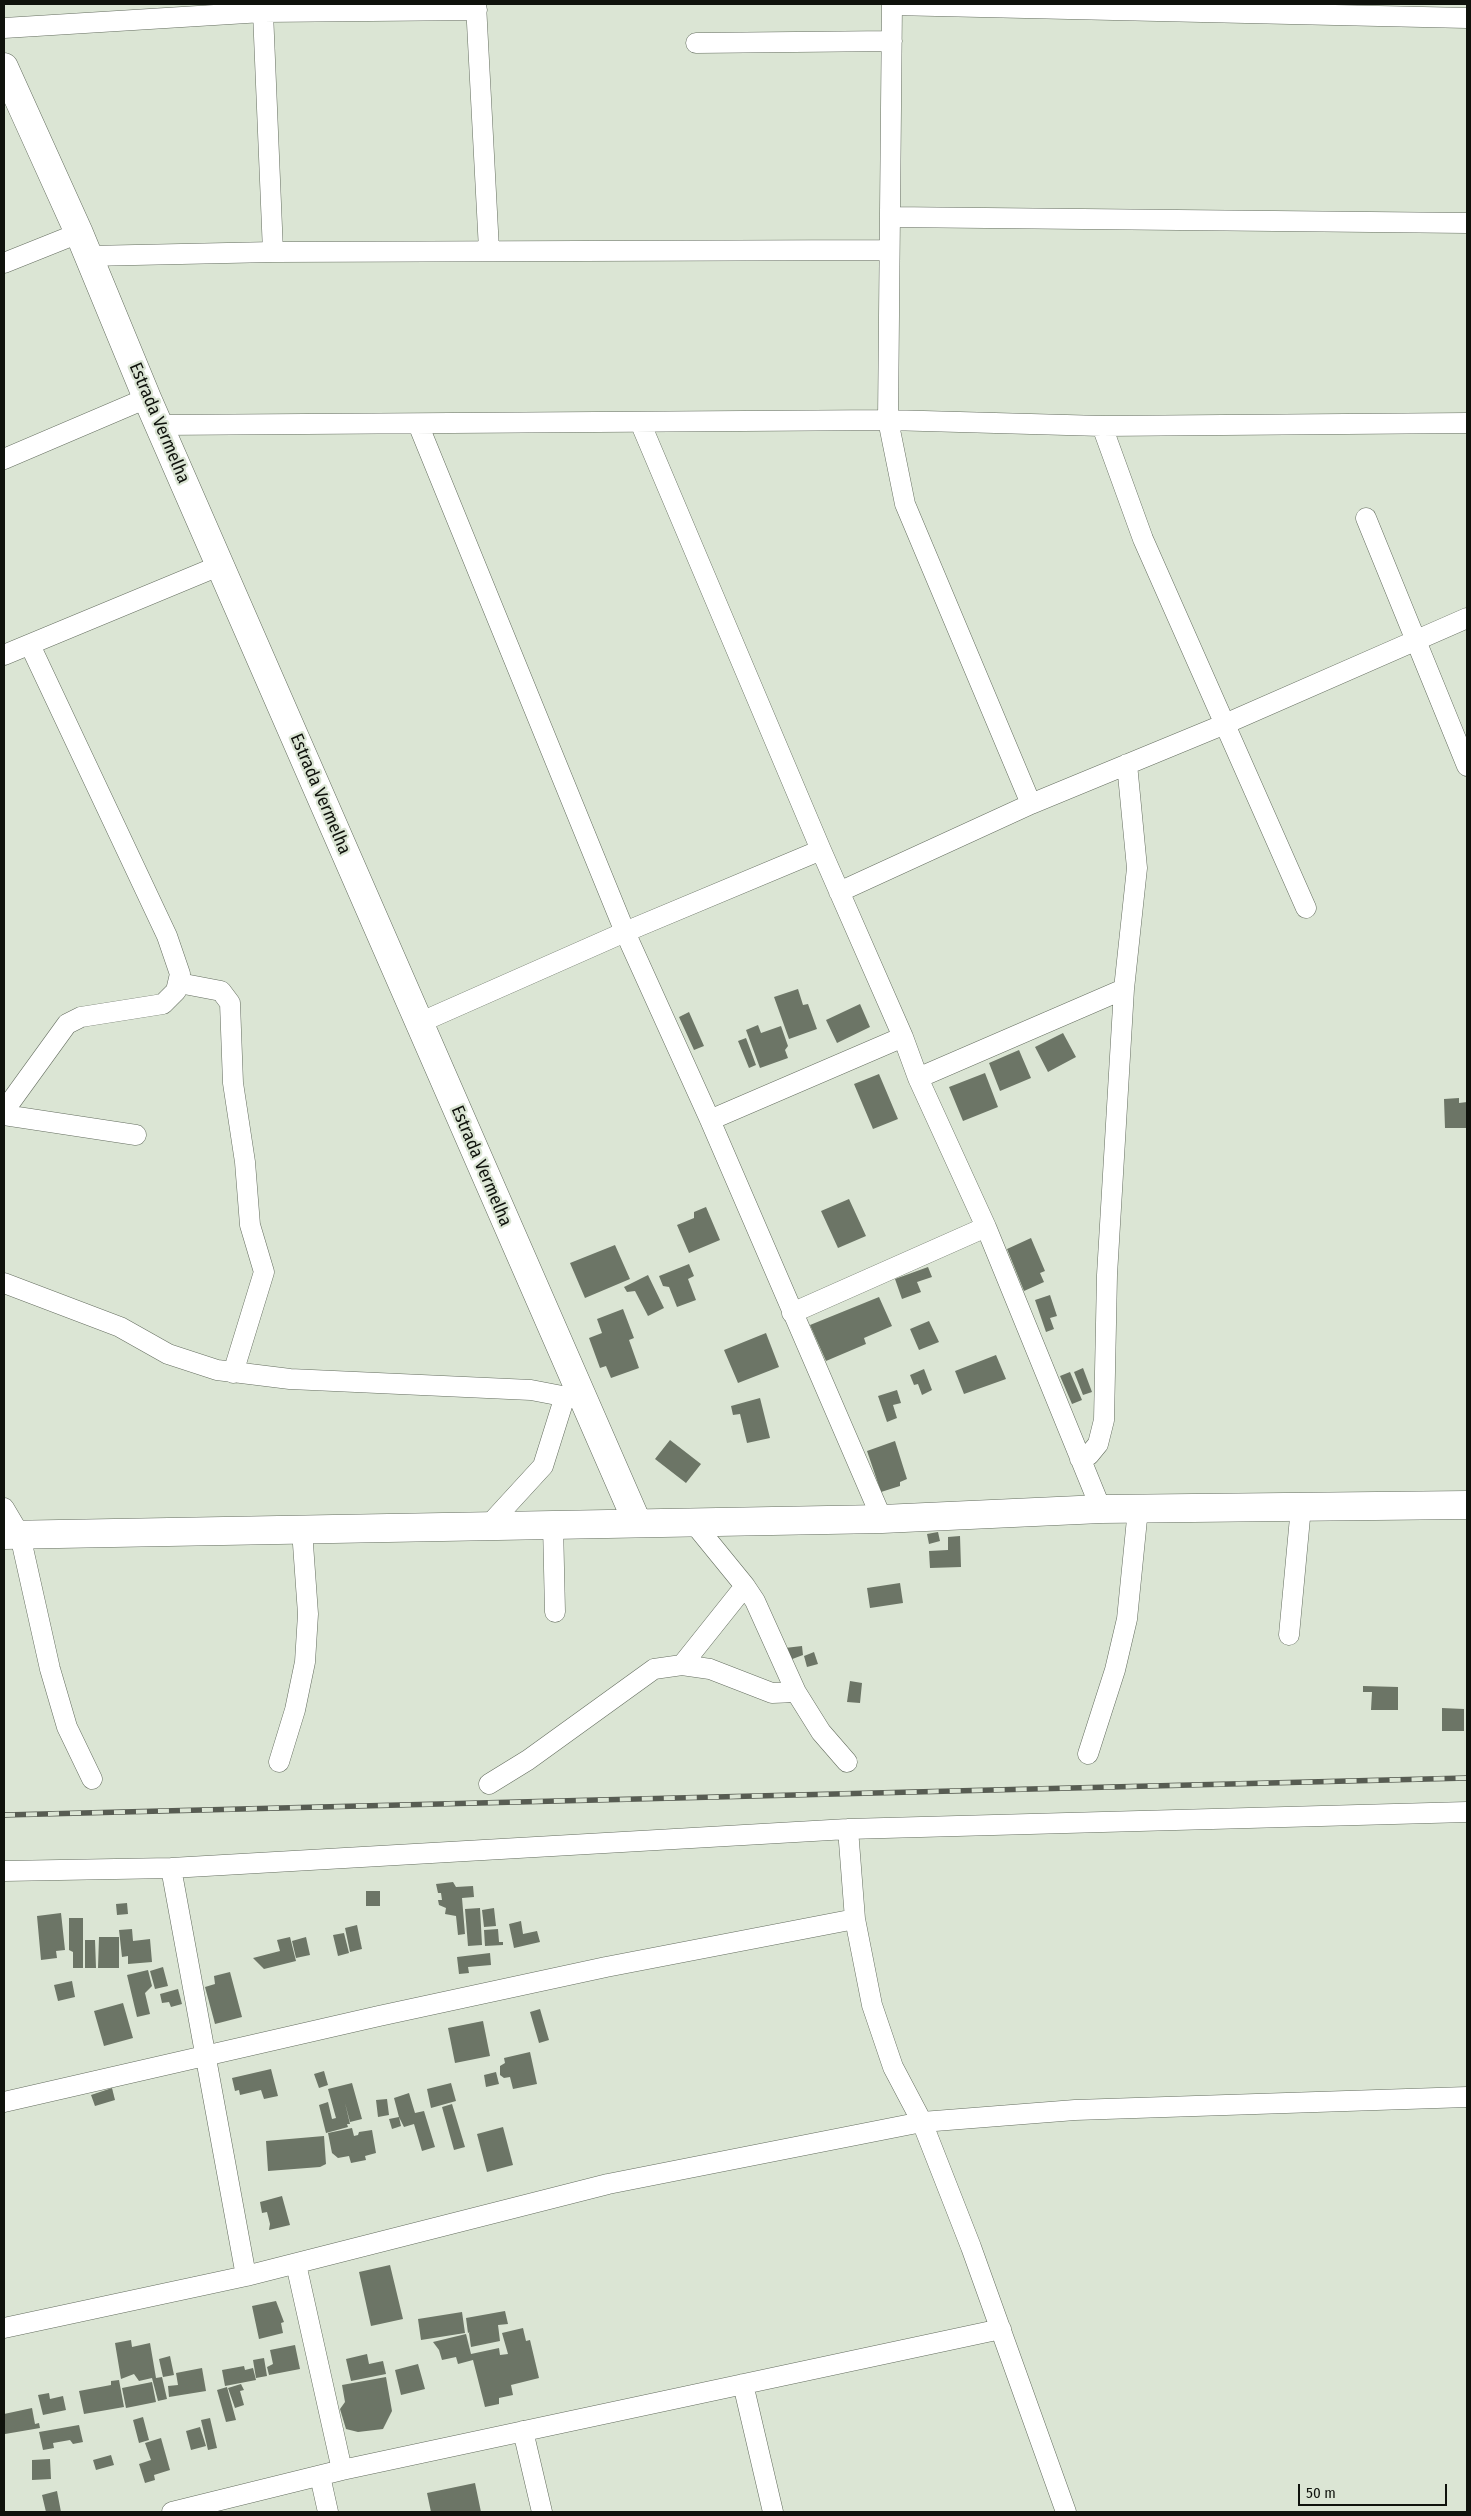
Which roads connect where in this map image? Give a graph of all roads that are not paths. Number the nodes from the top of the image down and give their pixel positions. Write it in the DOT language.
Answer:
graph roads {
  1 [pos="892,4"];
  2 [pos="477,7"];
  3 [pos="263,12"];
  4 [pos="1467,18"];
  5 [pos="4,28"];
  6 [pos="892,41"];
  7 [pos="696,42"];
  8 [pos="4,67"];
  9 [pos="890,217"];
  10 [pos="1467,223"];
  11 [pos="84,244"];
  12 [pos="489,250"];
  13 [pos="889,250"];
  14 [pos="273,252"];
  15 [pos="4,264"];
  16 [pos="147,398"];
  17 [pos="888,420"];
  18 [pos="640,422"];
  19 [pos="1467,423"];
  20 [pos="418,424"];
  21 [pos="159,425"];
  22 [pos="1102,426"];
  23 [pos="4,459"];
  24 [pos="1366,518"];
  25 [pos="221,564"];
  26 [pos="1467,618"];
  27 [pos="1414,641"];
  28 [pos="30,645"];
  29 [pos="4,655"];
  30 [pos="1225,724"];
  31 [pos="1128,764"];
  32 [pos="1467,766"];
  33 [pos="1031,804"];
  34 [pos="821,850"];
  35 [pos="839,892"];
  36 [pos="1306,908"];
  37 [pos="625,932"];
  38 [pos="179,983"];
  39 [pos="1124,989"];
  40 [pos="419,1023"];
  41 [pos="903,1037"];
  42 [pos="918,1078"];
  43 [pos="4,1111"];
  44 [pos="4,1115"];
  45 [pos="710,1120"];
  46 [pos="136,1135"];
  47 [pos="986,1227"];
  48 [pos="4,1283"];
  49 [pos="792,1313"];
  50 [pos="233,1373"];
  51 [pos="574,1398"];
  52 [pos="1080,1459"];
  53 [pos="1467,1505"];
  54 [pos="4,1508"];
  55 [pos="1301,1508"];
  56 [pos="1101,1509"];
  57 [pos="1138,1509"];
  58 [pos="882,1519"];
  59 [pos="692,1521"];
  60 [pos="637,1522"];
  61 [pos="553,1524"];
  62 [pos="488,1526"];
  63 [pos="302,1530"];
  64 [pos="12,1535"];
  65 [pos="745,1586"];
  66 [pos="554,1612"];
  67 [pos="1289,1635"];
  68 [pos="682,1664"];
  69 [pos="796,1692"];
  70 [pos="1088,1754"];
  71 [pos="278,1762"];
  72 [pos="847,1762"];
  73 [pos="92,1779"];
  74 [pos="489,1784"];
  75 [pos="1467,1812"];
  76 [pos="848,1829"];
  77 [pos="171,1868"];
  78 [pos="4,1871"];
  79 [pos="855,1919"];
  80 [pos="206,2057"];
  81 [pos="1467,2097"];
  82 [pos="4,2102"];
  83 [pos="922,2122"];
  84 [pos="296,2264"];
  85 [pos="246,2276"];
  86 [pos="4,2328"];
  87 [pos="1001,2329"];
  88 [pos="743,2384"];
  89 [pos="523,2431"];
  90 [pos="342,2470"];
  91 [pos="320,2476"];
  92 [pos="172,2512"];
  93 [pos="328,2512"];
  94 [pos="542,2512"];
  95 [pos="773,2512"];
  96 [pos="1066,2512"];
  1 -- 4 [label="street"];
  1 -- 6 [label="street"];
  2 -- 3 [label="street"];
  2 -- 12 [label="street"];
  3 -- 5 [label="street"];
  3 -- 14 [label="street"];
  6 -- 7 [label="street"];
  6 -- 9 [label="street"];
  8 -- 11 [label="street, Estrada Vermelha"];
  9 -- 10 [label="street"];
  9 -- 13 [label="street"];
  11 -- 14 [label="street"];
  11 -- 15 [label="street"];
  11 -- 16 [label="street, Estrada Vermelha"];
  12 -- 13 [label="street"];
  12 -- 14 [label="street"];
  13 -- 17 [label="street"];
  16 -- 21 [label="street, Estrada Vermelha"];
  16 -- 23 [label="street"];
  17 -- 18 [label="street"];
  17 -- 22 [label="street"];
  17 -- 33 [label="street"];
  18 -- 20 [label="street"];
  18 -- 34 [label="street"];
  19 -- 22 [label="street"];
  20 -- 21 [label="street"];
  20 -- 37 [label="street"];
  21 -- 25 [label="street, Estrada Vermelha"];
  22 -- 30 [label="street"];
  24 -- 27 [label="street"];
  25 -- 28 [label="street"];
  25 -- 40 [label="street, Estrada Vermelha"];
  26 -- 27 [label="street"];
  27 -- 30 [label="street"];
  27 -- 32 [label="street"];
  28 -- 29 [label="street"];
  28 -- 38 [label="street"];
  30 -- 31 [label="street"];
  30 -- 36 [label="street"];
  31 -- 33 [label="street"];
  31 -- 39 [label="street"];
  33 -- 35 [label="street"];
  34 -- 35 [label="street"];
  34 -- 37 [label="street"];
  35 -- 41 [label="street"];
  37 -- 40 [label="street"];
  37 -- 45 [label="street"];
  38 -- 43 [label="street"];
  38 -- 50 [label="street"];
  39 -- 42 [label="street"];
  39 -- 52 [label="street"];
  40 -- 51 [label="street, Estrada Vermelha"];
  41 -- 42 [label="street"];
  41 -- 45 [label="street"];
  42 -- 47 [label="street"];
  44 -- 46 [label="street"];
  45 -- 49 [label="street"];
  47 -- 49 [label="street"];
  47 -- 52 [label="street"];
  48 -- 50 [label="street"];
  49 -- 58 [label="street"];
  50 -- 51 [label="street"];
  51 -- 60 [label="street, Estrada Vermelha"];
  51 -- 62 [label="street"];
  52 -- 56 [label="street"];
  53 -- 55 [label="street"];
  54 -- 64 [label="street"];
  55 -- 57 [label="street"];
  55 -- 67 [label="street"];
  56 -- 57 [label="street"];
  56 -- 58 [label="street"];
  57 -- 70 [label="street"];
  58 -- 59 [label="street"];
  59 -- 60 [label="street"];
  59 -- 65 [label="street"];
  60 -- 61 [label="street"];
  61 -- 62 [label="street"];
  61 -- 66 [label="street"];
  62 -- 63 [label="street"];
  63 -- 64 [label="street"];
  63 -- 71 [label="street"];
  64 -- 73 [label="street"];
  65 -- 68 [label="street"];
  65 -- 69 [label="street"];
  68 -- 69 [label="street"];
  68 -- 74 [label="street"];
  69 -- 72 [label="street"];
  75 -- 76 [label="street"];
  76 -- 77 [label="street"];
  76 -- 79 [label="street"];
  77 -- 78 [label="street"];
  77 -- 80 [label="street"];
  79 -- 80 [label="street"];
  79 -- 83 [label="street"];
  80 -- 82 [label="street"];
  80 -- 85 [label="street"];
  81 -- 83 [label="street"];
  83 -- 84 [label="street"];
  83 -- 87 [label="street"];
  84 -- 85 [label="street"];
  84 -- 90 [label="street"];
  85 -- 86 [label="street"];
  87 -- 88 [label="street"];
  87 -- 96 [label="street"];
  88 -- 89 [label="street"];
  88 -- 95 [label="street"];
  89 -- 90 [label="street"];
  89 -- 94 [label="street"];
  90 -- 91 [label="street"];
  91 -- 92 [label="street"];
  91 -- 93 [label="street"];
}
